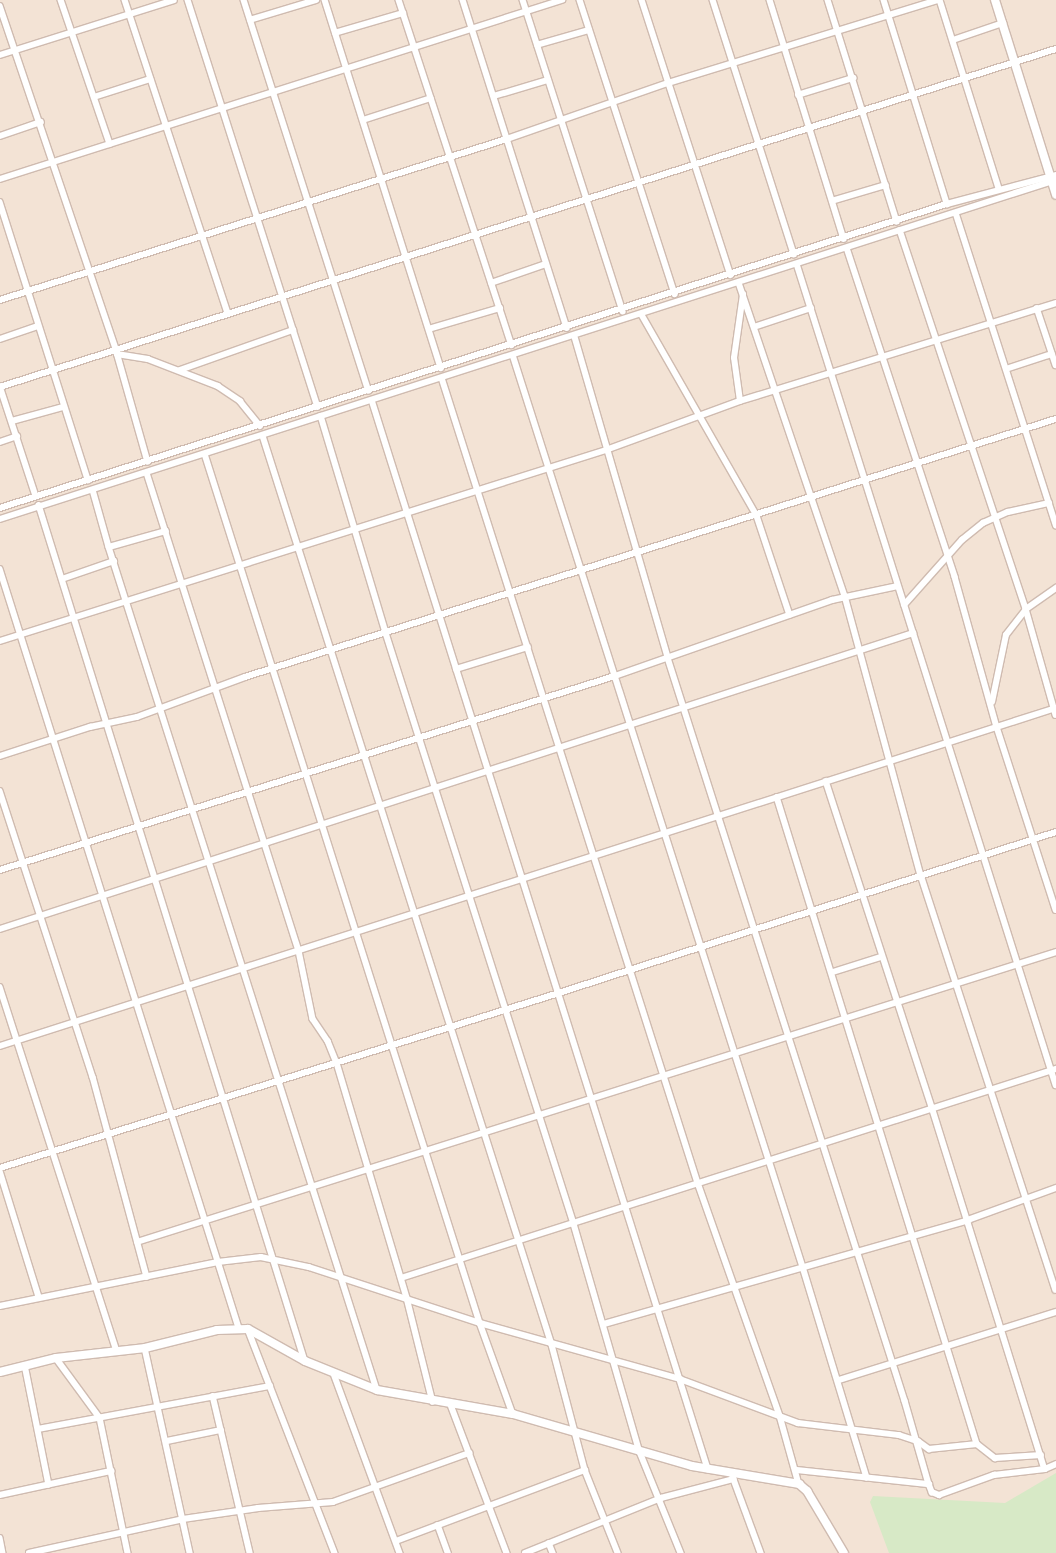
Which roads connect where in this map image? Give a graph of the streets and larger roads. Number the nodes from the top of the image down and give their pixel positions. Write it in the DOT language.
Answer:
graph roads {
  1 [pos="61,0"];
  2 [pos="125,0"];
  3 [pos="174,0"];
  4 [pos="188,0"];
  5 [pos="244,0"];
  6 [pos="316,0"];
  7 [pos="325,0"];
  8 [pos="398,0"];
  9 [pos="463,0"];
  10 [pos="523,0"];
  11 [pos="562,0"];
  12 [pos="580,0"];
  13 [pos="642,0"];
  14 [pos="713,0"];
  15 [pos="770,0"];
  16 [pos="828,0"];
  17 [pos="884,0"];
  18 [pos="939,0"];
  19 [pos="995,0"];
  20 [pos="0,6"];
  21 [pos="527,12"];
  22 [pos="403,13"];
  23 [pos="129,14"];
  24 [pos="889,15"];
  25 [pos="250,20"];
  26 [pos="1003,23"];
  27 [pos="472,28"];
  28 [pos="589,30"];
  29 [pos="838,31"];
  30 [pos="72,32"];
  31 [pos="335,33"];
  32 [pos="953,40"];
  33 [pos="537,45"];
  34 [pos="414,47"];
  35 [pos="784,47"];
  36 [pos="1056,49"];
  37 [pos="16,51"];
  38 [pos="0,55"];
  39 [pos="733,62"];
  40 [pos="1016,62"];
  41 [pos="346,69"];
  42 [pos="853,78"];
  43 [pos="150,79"];
  44 [pos="966,79"];
  45 [pos="548,80"];
  46 [pos="668,82"];
  47 [pos="273,92"];
  48 [pos="798,95"];
  49 [pos="494,96"];
  50 [pos="914,96"];
  51 [pos="94,97"];
  52 [pos="430,98"];
  53 [pos="613,103"];
  54 [pos="223,108"];
  55 [pos="863,111"];
  56 [pos="363,120"];
  57 [pos="561,121"];
  58 [pos="41,122"];
  59 [pos="164,125"];
  60 [pos="809,128"];
  61 [pos="0,136"];
  62 [pos="507,139"];
  63 [pos="110,144"];
  64 [pos="759,144"];
  65 [pos="450,158"];
  66 [pos="54,163"];
  67 [pos="695,164"];
  68 [pos="1054,178"];
  69 [pos="0,179"];
  70 [pos="381,179"];
  71 [pos="639,181"];
  72 [pos="886,185"];
  73 [pos="999,188"];
  74 [pos="1056,195"];
  75 [pos="586,198"];
  76 [pos="832,201"];
  77 [pos="0,202"];
  78 [pos="310,202"];
  79 [pos="947,204"];
  80 [pos="956,213"];
  81 [pos="2,216"];
  82 [pos="531,216"];
  83 [pos="258,218"];
  84 [pos="897,221"];
  85 [pos="900,230"];
  86 [pos="475,234"];
  87 [pos="202,236"];
  88 [pos="844,238"];
  89 [pos="847,248"];
  90 [pos="794,254"];
  91 [pos="406,257"];
  92 [pos="546,264"];
  93 [pos="797,264"];
  94 [pos="90,272"];
  95 [pos="731,275"];
  96 [pos="334,280"];
  97 [pos="491,283"];
  98 [pos="739,283"];
  99 [pos="27,292"];
  100 [pos="675,294"];
  101 [pos="282,295"];
  102 [pos="743,295"];
  103 [pos="0,300"];
  104 [pos="1056,303"];
  105 [pos="500,308"];
  106 [pos="811,308"];
  107 [pos="1037,308"];
  108 [pos="623,311"];
  109 [pos="228,313"];
  110 [pos="642,315"];
  111 [pos="992,323"];
  112 [pos="38,326"];
  113 [pos="754,326"];
  114 [pos="567,328"];
  115 [pos="429,329"];
  116 [pos="293,330"];
  117 [pos="575,336"];
  118 [pos="0,339"];
  119 [pos="937,342"];
  120 [pos="512,345"];
  121 [pos="116,352"];
  122 [pos="1052,354"];
  123 [pos="513,355"];
  124 [pos="883,358"];
  125 [pos="1056,365"];
  126 [pos="441,368"];
  127 [pos="1006,369"];
  128 [pos="52,370"];
  129 [pos="180,370"];
  130 [pos="832,375"];
  131 [pos="442,378"];
  132 [pos="0,386"];
  133 [pos="369,391"];
  134 [pos="775,391"];
  135 [pos="372,400"];
  136 [pos="740,401"];
  137 [pos="64,407"];
  138 [pos="318,407"];
  139 [pos="701,415"];
  140 [pos="321,416"];
  141 [pos="1056,419"];
  142 [pos="12,421"];
  143 [pos="260,426"];
  144 [pos="1025,428"];
  145 [pos="16,436"];
  146 [pos="263,436"];
  147 [pos="0,442"];
  148 [pos="970,446"];
  149 [pos="606,450"];
  150 [pos="205,454"];
  151 [pos="148,462"];
  152 [pos="916,463"];
  153 [pos="548,468"];
  154 [pos="147,473"];
  155 [pos="88,480"];
  156 [pos="865,480"];
  157 [pos="93,490"];
  158 [pos="478,490"];
  159 [pos="36,496"];
  160 [pos="812,496"];
  161 [pos="1049,503"];
  162 [pos="39,505"];
  163 [pos="0,508"];
  164 [pos="406,513"];
  165 [pos="757,516"];
  166 [pos="994,518"];
  167 [pos="0,519"];
  168 [pos="1056,525"];
  169 [pos="354,529"];
  170 [pos="166,531"];
  171 [pos="297,546"];
  172 [pos="109,547"];
  173 [pos="636,552"];
  174 [pos="948,555"];
  175 [pos="114,561"];
  176 [pos="240,564"];
  177 [pos="0,569"];
  178 [pos="581,570"];
  179 [pos="62,579"];
  180 [pos="183,582"];
  181 [pos="898,586"];
  182 [pos="1056,588"];
  183 [pos="510,594"];
  184 [pos="845,596"];
  185 [pos="126,602"];
  186 [pos="904,605"];
  187 [pos="1026,609"];
  188 [pos="790,615"];
  189 [pos="438,617"];
  190 [pos="74,618"];
  191 [pos="386,633"];
  192 [pos="913,634"];
  193 [pos="22,635"];
  194 [pos="0,641"];
  195 [pos="528,647"];
  196 [pos="330,651"];
  197 [pos="860,653"];
  198 [pos="668,658"];
  199 [pos="275,667"];
  200 [pos="456,669"];
  201 [pos="614,676"];
  202 [pos="216,687"];
  203 [pos="543,697"];
  204 [pos="992,705"];
  205 [pos="159,709"];
  206 [pos="684,709"];
  207 [pos="1055,710"];
  208 [pos="473,720"];
  209 [pos="109,723"];
  210 [pos="631,726"];
  211 [pos="997,727"];
  212 [pos="54,738"];
  213 [pos="419,738"];
  214 [pos="949,742"];
  215 [pos="561,749"];
  216 [pos="364,754"];
  217 [pos="0,756"];
  218 [pos="889,761"];
  219 [pos="308,772"];
  220 [pos="489,772"];
  221 [pos="826,782"];
  222 [pos="434,789"];
  223 [pos="0,791"];
  224 [pos="250,792"];
  225 [pos="776,797"];
  226 [pos="380,806"];
  227 [pos="192,810"];
  228 [pos="718,817"];
  229 [pos="323,823"];
  230 [pos="139,826"];
  231 [pos="1056,832"];
  232 [pos="665,835"];
  233 [pos="1033,840"];
  234 [pos="86,842"];
  235 [pos="265,843"];
  236 [pos="984,855"];
  237 [pos="594,858"];
  238 [pos="208,861"];
  239 [pos="23,863"];
  240 [pos="0,870"];
  241 [pos="921,875"];
  242 [pos="155,877"];
  243 [pos="524,880"];
  244 [pos="861,894"];
  245 [pos="102,895"];
  246 [pos="470,897"];
  247 [pos="812,910"];
  248 [pos="1056,910"];
  249 [pos="39,916"];
  250 [pos="413,916"];
  251 [pos="0,928"];
  252 [pos="754,929"];
  253 [pos="358,932"];
  254 [pos="701,947"];
  255 [pos="299,951"];
  256 [pos="1056,952"];
  257 [pos="881,957"];
  258 [pos="1018,966"];
  259 [pos="244,969"];
  260 [pos="630,970"];
  261 [pos="833,972"];
  262 [pos="958,983"];
  263 [pos="189,986"];
  264 [pos="0,987"];
  265 [pos="559,993"];
  266 [pos="136,1002"];
  267 [pos="896,1003"];
  268 [pos="505,1009"];
  269 [pos="848,1019"];
  270 [pos="74,1023"];
  271 [pos="449,1027"];
  272 [pos="788,1037"];
  273 [pos="17,1041"];
  274 [pos="394,1044"];
  275 [pos="0,1046"];
  276 [pos="734,1054"];
  277 [pos="337,1063"];
  278 [pos="1054,1069"];
  279 [pos="665,1076"];
  280 [pos="279,1080"];
  281 [pos="1056,1085"];
  282 [pos="992,1088"];
  283 [pos="225,1096"];
  284 [pos="592,1099"];
  285 [pos="932,1107"];
  286 [pos="173,1115"];
  287 [pos="540,1115"];
  288 [pos="880,1125"];
  289 [pos="484,1133"];
  290 [pos="108,1134"];
  291 [pos="822,1144"];
  292 [pos="427,1152"];
  293 [pos="52,1153"];
  294 [pos="769,1160"];
  295 [pos="0,1169"];
  296 [pos="368,1170"];
  297 [pos="698,1183"];
  298 [pos="313,1188"];
  299 [pos="1056,1188"];
  300 [pos="1028,1198"];
  301 [pos="258,1205"];
  302 [pos="625,1207"];
  303 [pos="968,1220"];
  304 [pos="206,1221"];
  305 [pos="574,1224"];
  306 [pos="914,1236"];
  307 [pos="518,1241"];
  308 [pos="137,1242"];
  309 [pos="856,1251"];
  310 [pos="274,1260"];
  311 [pos="460,1260"];
  312 [pos="218,1262"];
  313 [pos="803,1267"];
  314 [pos="147,1277"];
  315 [pos="339,1277"];
  316 [pos="401,1278"];
  317 [pos="94,1287"];
  318 [pos="734,1288"];
  319 [pos="1056,1290"];
  320 [pos="39,1297"];
  321 [pos="407,1298"];
  322 [pos="0,1306"];
  323 [pos="660,1310"];
  324 [pos="1056,1312"];
  325 [pos="480,1323"];
  326 [pos="604,1324"];
  327 [pos="239,1328"];
  328 [pos="248,1329"];
  329 [pos="1002,1329"];
  330 [pos="552,1345"];
  331 [pos="949,1345"];
  332 [pos="145,1348"];
  333 [pos="117,1352"];
  334 [pos="56,1358"];
  335 [pos="305,1361"];
  336 [pos="616,1362"];
  337 [pos="892,1362"];
  338 [pos="25,1365"];
  339 [pos="0,1371"];
  340 [pos="334,1374"];
  341 [pos="680,1379"];
  342 [pos="839,1380"];
  343 [pos="270,1386"];
  344 [pos="377,1390"];
  345 [pos="213,1396"];
  346 [pos="433,1402"];
  347 [pos="452,1405"];
  348 [pos="159,1406"];
  349 [pos="513,1414"];
  350 [pos="780,1416"];
  351 [pos="100,1418"];
  352 [pos="38,1430"];
  353 [pos="221,1430"];
  354 [pos="853,1430"];
  355 [pos="574,1433"];
  356 [pos="167,1441"];
  357 [pos="918,1441"];
  358 [pos="978,1444"];
  359 [pos="640,1452"];
  360 [pos="469,1453"];
  361 [pos="1041,1455"];
  362 [pos="1056,1464"];
  363 [pos="1045,1469"];
  364 [pos="585,1470"];
  365 [pos="708,1470"];
  366 [pos="797,1470"];
  367 [pos="111,1471"];
  368 [pos="733,1476"];
  369 [pos="867,1478"];
  370 [pos="799,1484"];
  371 [pos="929,1484"];
  372 [pos="49,1485"];
  373 [pos="376,1489"];
  374 [pos="0,1495"];
  375 [pos="661,1498"];
  376 [pos="317,1505"];
  377 [pos="489,1506"];
  378 [pos="240,1510"];
  379 [pos="182,1519"];
  380 [pos="606,1520"];
  381 [pos="438,1525"];
  382 [pos="124,1532"];
  383 [pos="0,1538"];
  384 [pos="396,1541"];
  385 [pos="549,1543"];
  386 [pos="3,1553"];
  387 [pos="29,1553"];
  388 [pos="128,1553"];
  389 [pos="190,1553"];
  390 [pos="250,1553"];
  391 [pos="334,1553"];
  392 [pos="400,1553"];
  393 [pos="448,1553"];
  394 [pos="507,1553"];
  395 [pos="525,1553"];
  396 [pos="553,1553"];
  397 [pos="618,1553"];
  398 [pos="681,1553"];
  399 [pos="762,1553"];
  400 [pos="844,1553"];
  1 -- 30 [label="street"];
  2 -- 23 [label="street"];
  3 -- 23 [label="street"];
  4 -- 54 [label="street"];
  5 -- 25 [label="street"];
  6 -- 25 [label="street"];
  7 -- 31 [label="street"];
  8 -- 22 [label="street"];
  9 -- 27 [label="street"];
  10 -- 21 [label="street"];
  11 -- 21 [label="street"];
  12 -- 28 [label="street"];
  13 -- 46 [label="street"];
  14 -- 39 [label="street"];
  15 -- 35 [label="street"];
  16 -- 29 [label="street"];
  17 -- 24 [label="street"];
  18 -- 24 [label="street"];
  18 -- 32 [label="street"];
  19 -- 26 [label="street"];
  20 -- 37 [label="street"];
  21 -- 27 [label="street"];
  21 -- 33 [label="street"];
  22 -- 31 [label="street"];
  22 -- 34 [label="street"];
  23 -- 30 [label="street"];
  23 -- 43 [label="street"];
  24 -- 29 [label="street"];
  24 -- 50 [label="street"];
  25 -- 47 [label="street"];
  26 -- 32 [label="street"];
  26 -- 40 [label="street"];
  27 -- 34 [label="street"];
  27 -- 49 [label="street"];
  28 -- 33 [label="street"];
  28 -- 53 [label="street"];
  29 -- 35 [label="street"];
  29 -- 42 [label="street"];
  30 -- 37 [label="street"];
  30 -- 51 [label="street"];
  31 -- 41 [label="street"];
  32 -- 44 [label="street"];
  33 -- 45 [label="street"];
  34 -- 41 [label="street"];
  34 -- 52 [label="street"];
  35 -- 39 [label="street"];
  35 -- 48 [label="street"];
  36 -- 40 [label="street"];
  37 -- 38 [label="street"];
  37 -- 58 [label="street"];
  39 -- 46 [label="street"];
  39 -- 64 [label="street"];
  40 -- 44 [label="street"];
  40 -- 68 [label="street"];
  41 -- 47 [label="street"];
  41 -- 56 [label="street"];
  42 -- 48 [label="street"];
  42 -- 55 [label="street"];
  43 -- 51 [label="street"];
  43 -- 59 [label="street"];
  44 -- 50 [label="street"];
  44 -- 73 [label="street"];
  45 -- 49 [label="street"];
  45 -- 57 [label="street"];
  46 -- 53 [label="street"];
  46 -- 67 [label="street"];
  47 -- 54 [label="street"];
  47 -- 78 [label="street"];
  48 -- 60 [label="street"];
  49 -- 62 [label="street"];
  50 -- 55 [label="street"];
  50 -- 79 [label="street"];
  51 -- 63 [label="street"];
  52 -- 56 [label="street"];
  52 -- 65 [label="street"];
  53 -- 57 [label="street"];
  53 -- 71 [label="street"];
  54 -- 59 [label="street"];
  54 -- 83 [label="street"];
  55 -- 60 [label="street"];
  55 -- 72 [label="street"];
  56 -- 70 [label="street"];
  57 -- 62 [label="street"];
  57 -- 75 [label="street"];
  58 -- 61 [label="street"];
  58 -- 66 [label="street"];
  59 -- 63 [label="street"];
  59 -- 87 [label="street"];
  60 -- 64 [label="street"];
  60 -- 76 [label="street"];
  62 -- 65 [label="street"];
  62 -- 82 [label="street"];
  63 -- 66 [label="street"];
  64 -- 67 [label="street"];
  64 -- 90 [label="street"];
  65 -- 70 [label="street"];
  65 -- 86 [label="street"];
  66 -- 69 [label="street"];
  66 -- 94 [label="street"];
  67 -- 71 [label="street"];
  67 -- 95 [label="street"];
  68 -- 73 [label="street"];
  68 -- 74 [label="street"];
  68 -- 80 [label="street"];
  70 -- 78 [label="street"];
  70 -- 91 [label="street"];
  71 -- 75 [label="street"];
  71 -- 100 [label="street"];
  72 -- 76 [label="street"];
  72 -- 84 [label="street"];
  73 -- 79 [label="street"];
  75 -- 82 [label="street"];
  75 -- 108 [label="street"];
  76 -- 88 [label="street"];
  77 -- 81 [label="street"];
  78 -- 83 [label="street"];
  78 -- 96 [label="street"];
  79 -- 84 [label="street"];
  80 -- 85 [label="street"];
  80 -- 111 [label="street"];
  81 -- 99 [label="street"];
  82 -- 86 [label="street"];
  82 -- 92 [label="street"];
  83 -- 87 [label="street"];
  83 -- 101 [label="street"];
  84 -- 88 [label="street"];
  85 -- 89 [label="street"];
  85 -- 119 [label="street"];
  86 -- 91 [label="street"];
  86 -- 97 [label="street"];
  87 -- 94 [label="street"];
  87 -- 109 [label="street"];
  88 -- 90 [label="street"];
  89 -- 93 [label="street"];
  89 -- 124 [label="street"];
  90 -- 95 [label="street"];
  91 -- 96 [label="street"];
  91 -- 115 [label="street"];
  92 -- 97 [label="street"];
  92 -- 114 [label="street"];
  93 -- 98 [label="street"];
  93 -- 106 [label="street"];
  94 -- 99 [label="street"];
  94 -- 121 [label="street"];
  95 -- 100 [label="street"];
  96 -- 101 [label="street"];
  96 -- 133 [label="street"];
  97 -- 105 [label="street"];
  98 -- 102 [label="street"];
  98 -- 110 [label="street"];
  99 -- 103 [label="street"];
  99 -- 112 [label="street"];
  100 -- 108 [label="street"];
  101 -- 109 [label="street"];
  101 -- 116 [label="street"];
  102 -- 113 [label="street"];
  102 -- 136 [label="street"];
  104 -- 107 [label="street"];
  105 -- 115 [label="street"];
  105 -- 120 [label="street"];
  106 -- 113 [label="street"];
  106 -- 130 [label="street"];
  107 -- 111 [label="street"];
  107 -- 122 [label="street"];
  108 -- 114 [label="street"];
  109 -- 121 [label="street"];
  110 -- 117 [label="street"];
  110 -- 139 [label="street"];
  111 -- 119 [label="street"];
  111 -- 127 [label="street"];
  112 -- 118 [label="street"];
  112 -- 128 [label="street"];
  113 -- 134 [label="street"];
  114 -- 120 [label="street"];
  115 -- 126 [label="street"];
  116 -- 129 [label="street"];
  116 -- 138 [label="street"];
  117 -- 123 [label="street"];
  117 -- 149 [label="street"];
  119 -- 124 [label="street"];
  119 -- 148 [label="street"];
  120 -- 126 [label="street"];
  121 -- 128 [label="street"];
  121 -- 129 [label="street"];
  121 -- 151 [label="street"];
  122 -- 125 [label="street"];
  122 -- 127 [label="street"];
  123 -- 131 [label="street"];
  123 -- 153 [label="street"];
  124 -- 130 [label="street"];
  124 -- 152 [label="street"];
  126 -- 133 [label="street"];
  127 -- 144 [label="street"];
  128 -- 132 [label="street"];
  128 -- 137 [label="street"];
  129 -- 143 [label="street"];
  130 -- 134 [label="street"];
  130 -- 156 [label="street"];
  131 -- 135 [label="street"];
  131 -- 158 [label="street"];
  132 -- 142 [label="street"];
  133 -- 138 [label="street"];
  134 -- 136 [label="street"];
  134 -- 160 [label="street"];
  135 -- 140 [label="street"];
  135 -- 164 [label="street"];
  136 -- 139 [label="street"];
  137 -- 142 [label="street"];
  137 -- 155 [label="street"];
  138 -- 143 [label="street"];
  139 -- 149 [label="street"];
  139 -- 165 [label="street"];
  140 -- 146 [label="street"];
  140 -- 169 [label="street"];
  141 -- 144 [label="street"];
  142 -- 145 [label="street"];
  143 -- 151 [label="street"];
  144 -- 148 [label="street"];
  144 -- 161 [label="street"];
  145 -- 147 [label="street"];
  145 -- 159 [label="street"];
  146 -- 150 [label="street"];
  146 -- 171 [label="street"];
  148 -- 152 [label="street"];
  148 -- 166 [label="street"];
  149 -- 153 [label="street"];
  149 -- 173 [label="street"];
  150 -- 154 [label="street"];
  150 -- 176 [label="street"];
  151 -- 155 [label="street"];
  152 -- 156 [label="street"];
  152 -- 174 [label="street"];
  153 -- 158 [label="street"];
  153 -- 178 [label="street"];
  154 -- 157 [label="street"];
  154 -- 170 [label="street"];
  155 -- 159 [label="street"];
  156 -- 160 [label="street"];
  156 -- 181 [label="street"];
  157 -- 162 [label="street"];
  157 -- 172 [label="street"];
  158 -- 164 [label="street"];
  158 -- 183 [label="street"];
  159 -- 163 [label="street"];
  160 -- 165 [label="street"];
  160 -- 184 [label="street"];
  161 -- 166 [label="street"];
  161 -- 168 [label="street"];
  162 -- 167 [label="street"];
  162 -- 179 [label="street"];
  164 -- 169 [label="street"];
  164 -- 189 [label="street"];
  165 -- 173 [label="street"];
  165 -- 188 [label="street"];
  166 -- 174 [label="street"];
  166 -- 187 [label="street"];
  169 -- 171 [label="street"];
  169 -- 191 [label="street"];
  170 -- 172 [label="street"];
  170 -- 180 [label="street"];
  171 -- 176 [label="street"];
  171 -- 196 [label="street"];
  172 -- 175 [label="street"];
  173 -- 178 [label="street"];
  173 -- 198 [label="street"];
  174 -- 186 [label="street"];
  174 -- 204 [label="street"];
  175 -- 179 [label="street"];
  175 -- 185 [label="street"];
  176 -- 180 [label="street"];
  176 -- 199 [label="street"];
  177 -- 193 [label="street"];
  178 -- 183 [label="street"];
  178 -- 201 [label="street"];
  179 -- 190 [label="street"];
  180 -- 185 [label="street"];
  180 -- 202 [label="street"];
  181 -- 184 [label="street"];
  181 -- 186 [label="street"];
  182 -- 187 [label="street"];
  183 -- 189 [label="street"];
  183 -- 195 [label="street"];
  184 -- 188 [label="street"];
  184 -- 197 [label="street"];
  185 -- 190 [label="street"];
  185 -- 205 [label="street"];
  186 -- 192 [label="street"];
  187 -- 204 [label="street"];
  187 -- 207 [label="street"];
  188 -- 198 [label="street"];
  189 -- 191 [label="street"];
  189 -- 200 [label="street"];
  190 -- 193 [label="street"];
  190 -- 209 [label="street"];
  191 -- 196 [label="street"];
  191 -- 213 [label="street"];
  192 -- 197 [label="street"];
  192 -- 214 [label="street"];
  193 -- 194 [label="street"];
  193 -- 212 [label="street"];
  195 -- 200 [label="street"];
  195 -- 203 [label="street"];
  196 -- 199 [label="street"];
  196 -- 216 [label="street"];
  197 -- 206 [label="street"];
  197 -- 218 [label="street"];
  198 -- 201 [label="street"];
  198 -- 206 [label="street"];
  199 -- 202 [label="street"];
  199 -- 219 [label="street"];
  200 -- 208 [label="street"];
  201 -- 203 [label="street"];
  201 -- 210 [label="street"];
  202 -- 205 [label="street"];
  202 -- 224 [label="street"];
  203 -- 208 [label="street"];
  203 -- 215 [label="street"];
  204 -- 211 [label="street"];
  205 -- 209 [label="street"];
  205 -- 227 [label="street"];
  206 -- 210 [label="street"];
  206 -- 228 [label="street"];
  207 -- 211 [label="street"];
  208 -- 213 [label="street"];
  208 -- 220 [label="street"];
  209 -- 212 [label="street"];
  209 -- 230 [label="street"];
  210 -- 215 [label="street"];
  210 -- 232 [label="street"];
  211 -- 214 [label="street"];
  211 -- 233 [label="street"];
  212 -- 217 [label="street"];
  212 -- 234 [label="street"];
  213 -- 216 [label="street"];
  213 -- 222 [label="street"];
  214 -- 218 [label="street"];
  214 -- 236 [label="street"];
  215 -- 220 [label="street"];
  215 -- 237 [label="street"];
  216 -- 219 [label="street"];
  216 -- 226 [label="street"];
  218 -- 221 [label="street"];
  218 -- 241 [label="street"];
  219 -- 224 [label="street"];
  219 -- 229 [label="street"];
  220 -- 222 [label="street"];
  220 -- 243 [label="street"];
  221 -- 225 [label="street"];
  221 -- 244 [label="street"];
  222 -- 226 [label="street"];
  222 -- 246 [label="street"];
  223 -- 239 [label="street"];
  224 -- 227 [label="street"];
  224 -- 235 [label="street"];
  225 -- 228 [label="street"];
  225 -- 247 [label="street"];
  226 -- 229 [label="street"];
  226 -- 250 [label="street"];
  227 -- 230 [label="street"];
  227 -- 238 [label="street"];
  228 -- 232 [label="street"];
  228 -- 252 [label="street"];
  229 -- 235 [label="street"];
  229 -- 253 [label="street"];
  230 -- 234 [label="street"];
  230 -- 242 [label="street"];
  231 -- 233 [label="street"];
  232 -- 237 [label="street"];
  232 -- 254 [label="street"];
  233 -- 236 [label="street"];
  233 -- 248 [label="street"];
  234 -- 239 [label="street"];
  234 -- 245 [label="street"];
  235 -- 238 [label="street"];
  235 -- 255 [label="street"];
  236 -- 241 [label="street"];
  236 -- 258 [label="street"];
  237 -- 243 [label="street"];
  237 -- 260 [label="street"];
  238 -- 242 [label="street"];
  238 -- 259 [label="street"];
  239 -- 240 [label="street"];
  239 -- 249 [label="street"];
  241 -- 244 [label="street"];
  241 -- 262 [label="street"];
  242 -- 245 [label="street"];
  242 -- 263 [label="street"];
  243 -- 246 [label="street"];
  243 -- 265 [label="street"];
  244 -- 247 [label="street"];
  244 -- 257 [label="street"];
  245 -- 249 [label="street"];
  245 -- 266 [label="street"];
  246 -- 250 [label="street"];
  246 -- 268 [label="street"];
  247 -- 252 [label="street"];
  247 -- 261 [label="street"];
  249 -- 251 [label="street"];
  249 -- 270 [label="street"];
  250 -- 253 [label="street"];
  250 -- 271 [label="street"];
  252 -- 254 [label="street"];
  252 -- 272 [label="street"];
  253 -- 255 [label="street"];
  253 -- 274 [label="street"];
  254 -- 260 [label="street"];
  254 -- 276 [label="street"];
  255 -- 259 [label="street"];
  255 -- 277 [label="street"];
  256 -- 258 [label="street"];
  257 -- 261 [label="street"];
  257 -- 267 [label="street"];
  258 -- 262 [label="street"];
  258 -- 278 [label="street"];
  259 -- 263 [label="street"];
  259 -- 280 [label="street"];
  260 -- 265 [label="street"];
  260 -- 279 [label="street"];
  261 -- 269 [label="street"];
  262 -- 267 [label="street"];
  262 -- 282 [label="street"];
  263 -- 266 [label="street"];
  263 -- 283 [label="street"];
  264 -- 273 [label="street"];
  265 -- 268 [label="street"];
  265 -- 284 [label="street"];
  266 -- 270 [label="street"];
  266 -- 286 [label="street"];
  267 -- 269 [label="street"];
  267 -- 285 [label="street"];
  268 -- 271 [label="street"];
  268 -- 287 [label="street"];
  269 -- 272 [label="street"];
  269 -- 288 [label="street"];
  270 -- 273 [label="street"];
  270 -- 290 [label="street"];
  271 -- 274 [label="street"];
  271 -- 289 [label="street"];
  272 -- 276 [label="street"];
  272 -- 291 [label="street"];
  273 -- 275 [label="street"];
  273 -- 293 [label="street"];
  274 -- 277 [label="street"];
  274 -- 292 [label="street"];
  276 -- 279 [label="street"];
  276 -- 294 [label="street"];
  277 -- 280 [label="street"];
  277 -- 296 [label="street"];
  278 -- 281 [label="street"];
  278 -- 282 [label="street"];
  279 -- 284 [label="street"];
  279 -- 297 [label="street"];
  280 -- 283 [label="street"];
  280 -- 298 [label="street"];
  282 -- 285 [label="street"];
  282 -- 300 [label="street"];
  283 -- 286 [label="street"];
  283 -- 301 [label="street"];
  284 -- 287 [label="street"];
  284 -- 302 [label="street"];
  285 -- 288 [label="street"];
  285 -- 303 [label="street"];
  286 -- 290 [label="street"];
  286 -- 304 [label="street"];
  287 -- 289 [label="street"];
  287 -- 305 [label="street"];
  288 -- 291 [label="street"];
  288 -- 306 [label="street"];
  289 -- 292 [label="street"];
  289 -- 307 [label="street"];
  290 -- 293 [label="street"];
  290 -- 308 [label="street"];
  291 -- 294 [label="street"];
  291 -- 309 [label="street"];
  292 -- 296 [label="street"];
  292 -- 311 [label="street"];
  293 -- 295 [label="street"];
  293 -- 317 [label="street"];
  294 -- 297 [label="street"];
  294 -- 313 [label="street"];
  295 -- 320 [label="street"];
  296 -- 298 [label="street"];
  296 -- 316 [label="street"];
  297 -- 302 [label="street"];
  297 -- 318 [label="street"];
  298 -- 301 [label="street"];
  298 -- 315 [label="street"];
  299 -- 300 [label="street"];
  300 -- 303 [label="street"];
  300 -- 319 [label="street"];
  301 -- 304 [label="street"];
  301 -- 310 [label="street"];
  302 -- 305 [label="street"];
  302 -- 323 [label="street"];
  303 -- 306 [label="street"];
  303 -- 329 [label="street"];
  304 -- 308 [label="street"];
  304 -- 312 [label="street"];
  305 -- 307 [label="street"];
  305 -- 326 [label="street"];
  306 -- 309 [label="street"];
  306 -- 331 [label="street"];
  307 -- 311 [label="street"];
  307 -- 330 [label="street"];
  308 -- 314 [label="street"];
  309 -- 313 [label="street"];
  309 -- 337 [label="street"];
  310 -- 312 [label="street"];
  310 -- 315 [label="street"];
  310 -- 335 [label="street"];
  311 -- 316 [label="street"];
  311 -- 325 [label="street"];
  312 -- 314 [label="street"];
  312 -- 327 [label="street"];
  313 -- 318 [label="street"];
  313 -- 342 [label="street"];
  314 -- 317 [label="street"];
  315 -- 321 [label="street"];
  315 -- 344 [label="street"];
  316 -- 321 [label="street"];
  317 -- 320 [label="street"];
  317 -- 333 [label="street"];
  318 -- 323 [label="street"];
  318 -- 350 [label="street"];
  320 -- 322 [label="street"];
  321 -- 325 [label="street"];
  321 -- 346 [label="street"];
  323 -- 326 [label="street"];
  323 -- 341 [label="street"];
  324 -- 329 [label="street"];
  325 -- 330 [label="street"];
  325 -- 349 [label="street"];
  326 -- 336 [label="street"];
  327 -- 328 [label="street"];
  327 -- 332 [label="street"];
  328 -- 335 [label="street"];
  328 -- 343 [label="street"];
  329 -- 331 [label="street"];
  329 -- 361 [label="street"];
  330 -- 336 [label="street"];
  330 -- 355 [label="street"];
  331 -- 337 [label="street"];
  331 -- 358 [label="street"];
  332 -- 333 [label="street"];
  332 -- 348 [label="street"];
  333 -- 334 [label="street"];
  334 -- 338 [label="street"];
  334 -- 351 [label="street"];
  335 -- 340 [label="street"];
  336 -- 341 [label="street"];
  336 -- 359 [label="street"];
  337 -- 342 [label="street"];
  337 -- 357 [label="street"];
  338 -- 339 [label="street"];
  338 -- 352 [label="street"];
  340 -- 344 [label="street"];
  340 -- 373 [label="street"];
  341 -- 350 [label="street"];
  341 -- 365 [label="street"];
  342 -- 354 [label="street"];
  343 -- 345 [label="street"];
  343 -- 376 [label="street"];
  344 -- 346 [label="street"];
  345 -- 348 [label="street"];
  345 -- 353 [label="street"];
  346 -- 347 [label="street"];
  347 -- 349 [label="street"];
  347 -- 360 [label="street"];
  348 -- 351 [label="street"];
  348 -- 356 [label="street"];
  349 -- 355 [label="street"];
  350 -- 354 [label="street"];
  350 -- 366 [label="street"];
  351 -- 352 [label="street"];
  351 -- 367 [label="street"];
  352 -- 372 [label="street"];
  353 -- 356 [label="street"];
  353 -- 378 [label="street"];
  354 -- 357 [label="street"];
  354 -- 369 [label="street"];
  355 -- 359 [label="street"];
  355 -- 364 [label="street"];
  356 -- 379 [label="street"];
  357 -- 358 [label="street"];
  357 -- 371 [label="street"];
  358 -- 361 [label="street"];
  359 -- 365 [label="street"];
  359 -- 375 [label="street"];
  360 -- 373 [label="street"];
  360 -- 377 [label="street"];
  361 -- 363 [label="street"];
  362 -- 363 [label="street"];
  363 -- 371 [label="street"];
  364 -- 377 [label="street"];
  364 -- 380 [label="street"];
  365 -- 368 [label="street"];
  366 -- 369 [label="street"];
  366 -- 370 [label="street"];
  367 -- 372 [label="street"];
  367 -- 382 [label="street"];
  368 -- 370 [label="street"];
  368 -- 375 [label="street"];
  368 -- 399 [label="street"];
  369 -- 371 [label="street"];
  370 -- 400 [label="street"];
  372 -- 374 [label="street"];
  373 -- 376 [label="street"];
  373 -- 384 [label="street"];
  375 -- 380 [label="street"];
  375 -- 398 [label="street"];
  376 -- 378 [label="street"];
  376 -- 391 [label="street"];
  377 -- 381 [label="street"];
  377 -- 394 [label="street"];
  378 -- 379 [label="street"];
  378 -- 390 [label="street"];
  379 -- 382 [label="street"];
  379 -- 389 [label="street"];
  380 -- 385 [label="street"];
  380 -- 397 [label="street"];
  381 -- 384 [label="street"];
  381 -- 393 [label="street"];
  382 -- 387 [label="street"];
  382 -- 388 [label="street"];
  383 -- 386 [label="street"];
  384 -- 392 [label="street"];
  385 -- 395 [label="street"];
  385 -- 396 [label="street"];
}
